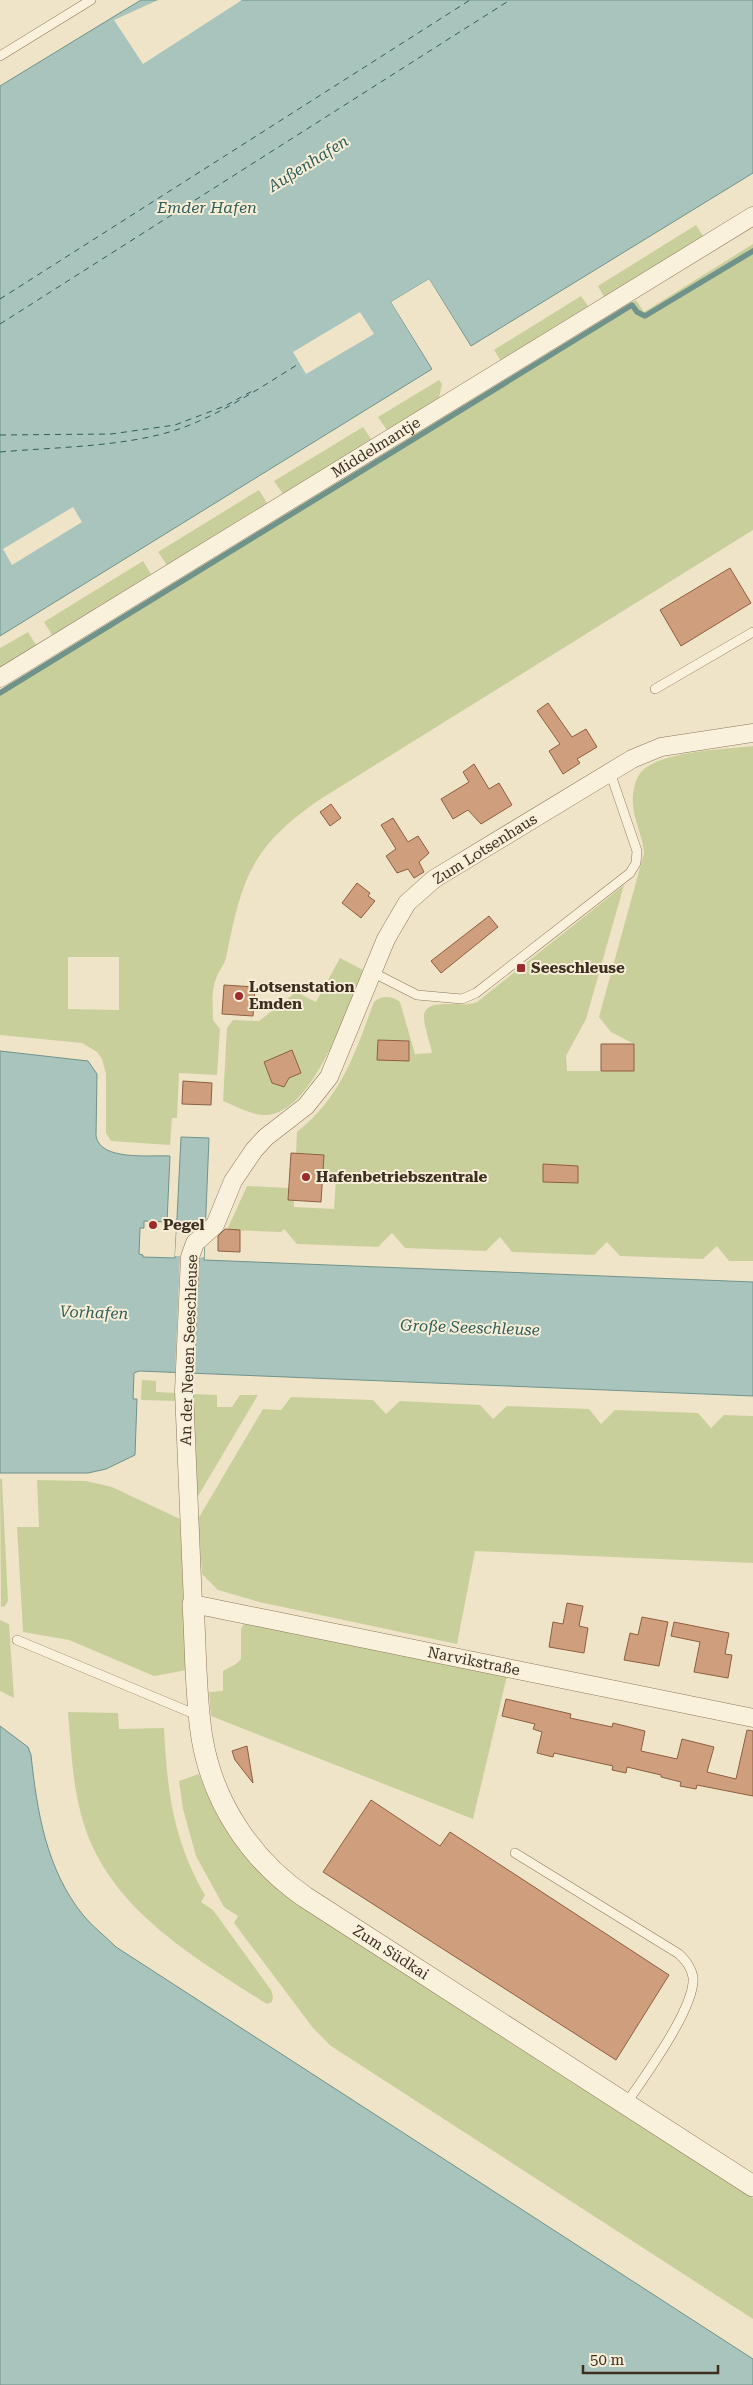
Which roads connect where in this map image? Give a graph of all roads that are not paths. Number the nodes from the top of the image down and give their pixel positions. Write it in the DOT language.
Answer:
graph roads {
  1 [pos="92,0"];
  2 [pos="0,56"];
  3 [pos="753,216"];
  4 [pos="753,632"];
  5 [pos="0,678"];
  6 [pos="655,689"];
  7 [pos="753,733"];
  8 [pos="610,772"];
  9 [pos="372,972"];
  10 [pos="280,1127"];
  11 [pos="194,1604"];
  12 [pos="17,1640"];
  13 [pos="200,1716"];
  14 [pos="753,1718"];
  15 [pos="515,1853"];
  16 [pos="626,2104"];
  17 [pos="753,2186"];
  1 -- 2 [label="lane"];
  3 -- 5 [label="street, Middelmantje"];
  4 -- 6 [label="lane"];
  7 -- 8 [label="street, Zum Lotsenhaus"];
  8 -- 9 [label="street, Zum Lotsenhaus"];
  8 -- 9 [label="lane"];
  9 -- 10 [label="street, Zum Lotsenhaus"];
  10 -- 11 [label="street, An der Neuen Seeschleuse"];
  11 -- 13 [label="street, Zum Südkai"];
  11 -- 14 [label="street, Narvikstraße"];
  12 -- 13 [label="lane"];
  13 -- 16 [label="street, Zum Südkai"];
  15 -- 16 [label="lane"];
  16 -- 17 [label="street, Zum Südkai"];
}
